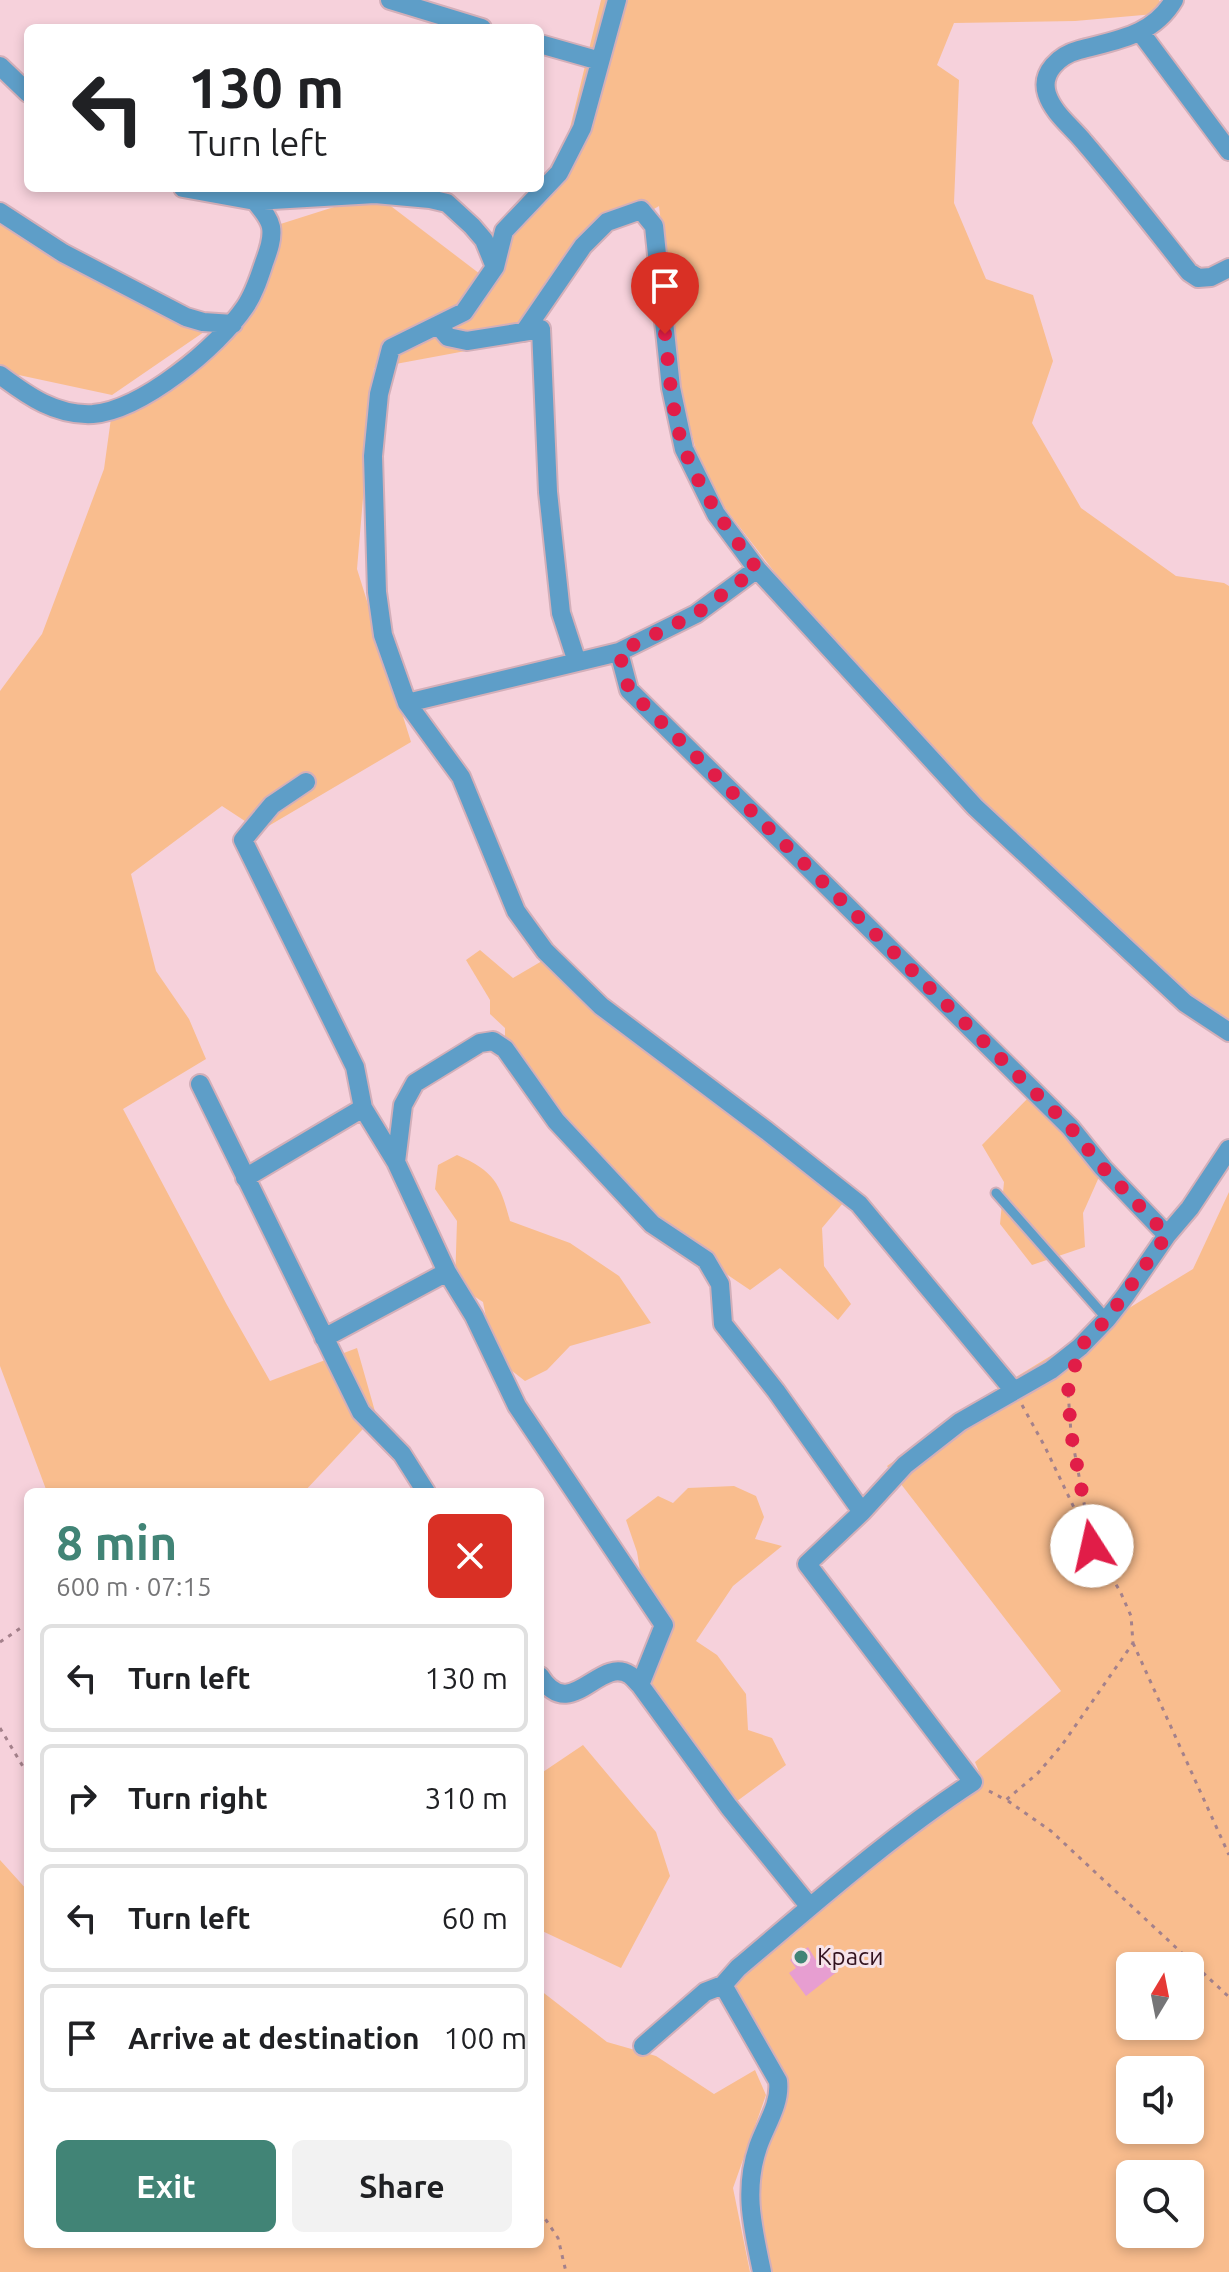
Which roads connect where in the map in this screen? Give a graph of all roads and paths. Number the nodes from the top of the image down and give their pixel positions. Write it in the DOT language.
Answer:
graph roads {
  1 [pos="390,0"];
  2 [pos="617,0"];
  3 [pos="1174,0"];
  4 [pos="469,24"];
  5 [pos="1141,33"];
  6 [pos="544,45"];
  7 [pos="600,61"];
  8 [pos="0,66"];
  9 [pos="24,89"];
  10 [pos="1229,151"];
  11 [pos="544,189"];
  12 [pos="205,192"];
  13 [pos="541,192"];
  14 [pos="255,201"];
  15 [pos="0,212"];
  16 [pos="495,267"];
  17 [pos="1229,268"];
  18 [pos="233,324"];
  19 [pos="438,325"];
  20 [pos="524,332"];
  21 [pos="0,375"];
  22 [pos="757,569"];
  23 [pos="619,652"];
  24 [pos="577,662"];
  25 [pos="407,703"];
  26 [pos="306,782"];
  27 [pos="1229,1032"];
  28 [pos="200,1084"];
  29 [pos="363,1108"];
  30 [pos="1229,1149"];
  31 [pos="396,1162"];
  32 [pos="245,1178"];
  33 [pos="996,1193"];
  34 [pos="1167,1235"];
  35 [pos="447,1272"];
  36 [pos="1107,1319"];
  37 [pos="324,1338"];
  38 [pos="1072,1376"];
  39 [pos="1014,1391"];
  40 [pos="423,1488"];
  41 [pos="862,1512"];
  42 [pos="1092,1546"];
  43 [pos="24,1626"];
  44 [pos="0,1642"];
  45 [pos="1133,1643"];
  46 [pos="544,1682"];
  47 [pos="640,1685"];
  48 [pos="0,1728"];
  49 [pos="24,1768"];
  50 [pos="973,1782"];
  51 [pos="1006,1800"];
  52 [pos="1229,1855"];
  53 [pos="810,1907"];
  54 [pos="723,1985"];
  55 [pos="1229,1997"];
  56 [pos="643,2046"];
  57 [pos="544,2217"];
  58 [pos="566,2272"];
  59 [pos="762,2272"];
  1 -- 4 [label="street"];
  2 -- 7 [label="street"];
  3 -- 5 [label="street"];
  5 -- 10 [label="street"];
  5 -- 17 [label="street"];
  6 -- 7 [label="street"];
  7 -- 11 [label="street"];
  8 -- 9 [label="street"];
  12 -- 14 [label="street"];
  13 -- 16 [label="street"];
  14 -- 16 [label="street"];
  14 -- 18 [label="street"];
  15 -- 18 [label="street"];
  16 -- 19 [label="street"];
  18 -- 21 [label="street"];
  19 -- 20 [label="street"];
  19 -- 25 [label="street"];
  20 -- 22 [label="street"];
  20 -- 24 [label="street"];
  22 -- 23 [label="street"];
  22 -- 27 [label="street"];
  23 -- 24 [label="street"];
  23 -- 34 [label="street"];
  24 -- 25 [label="street"];
  25 -- 39 [label="street"];
  26 -- 29 [label="street"];
  28 -- 32 [label="street"];
  29 -- 31 [label="street"];
  29 -- 32 [label="street"];
  30 -- 34 [label="street"];
  31 -- 35 [label="street"];
  31 -- 41 [label="street"];
  32 -- 37 [label="street"];
  33 -- 36 [label="lane"];
  34 -- 36 [label="street"];
  35 -- 37 [label="street"];
  35 -- 47 [label="street"];
  36 -- 39 [label="street"];
  37 -- 40 [label="street"];
  38 -- 42 [label="path"];
  39 -- 41 [label="street"];
  39 -- 42 [label="path"];
  41 -- 50 [label="street"];
  42 -- 45 [label="path"];
  43 -- 44 [label="path"];
  45 -- 51 [label="path"];
  45 -- 52 [label="path"];
  46 -- 47 [label="street"];
  47 -- 53 [label="street"];
  48 -- 49 [label="path"];
  50 -- 51 [label="path"];
  50 -- 53 [label="street"];
  51 -- 55 [label="path"];
  53 -- 54 [label="street"];
  54 -- 56 [label="street"];
  54 -- 59 [label="street"];
  57 -- 58 [label="path"];
}
